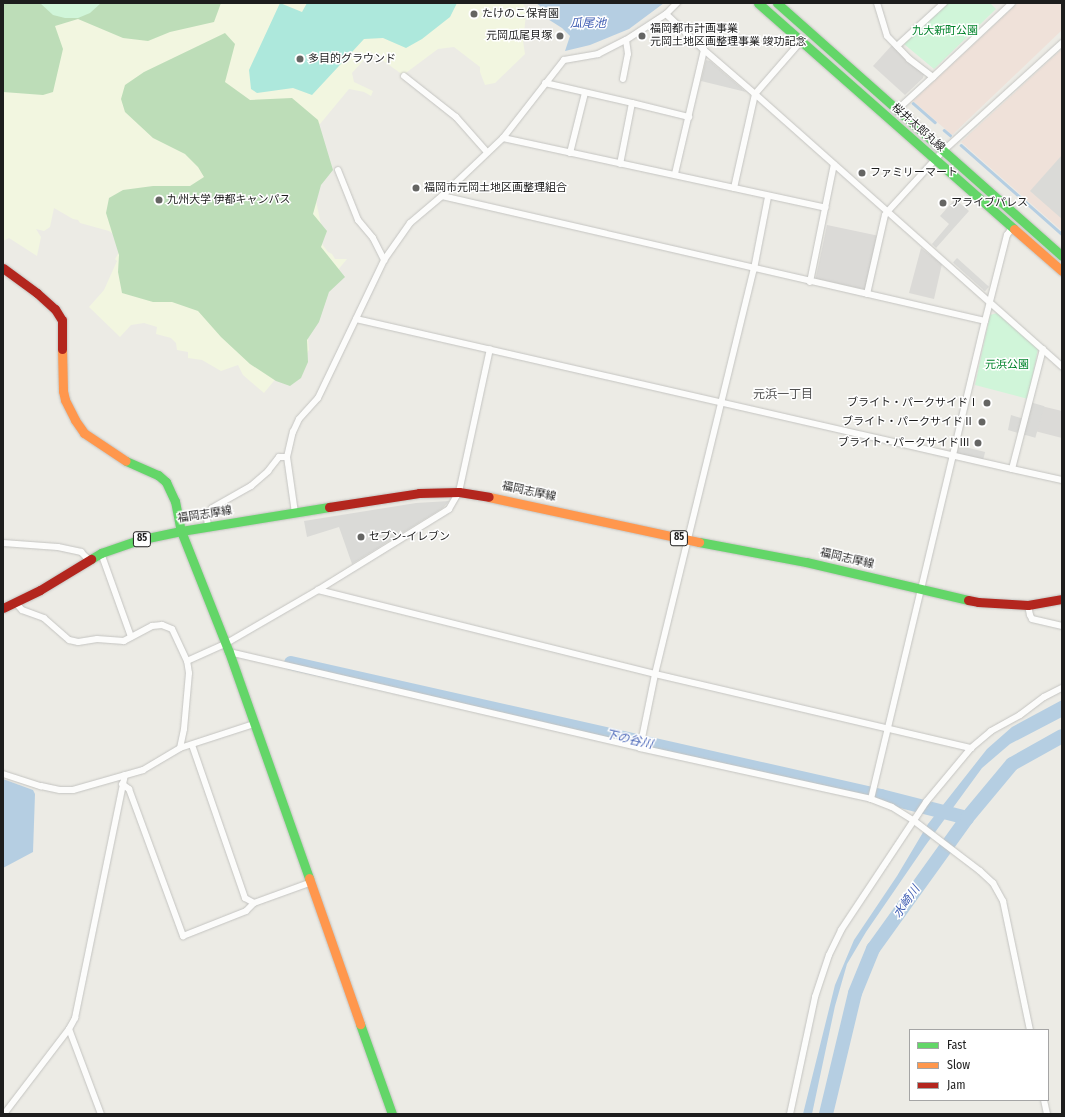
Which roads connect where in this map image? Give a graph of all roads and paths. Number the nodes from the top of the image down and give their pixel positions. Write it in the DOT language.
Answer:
graph roads {
  1 [pos="677,3"];
  2 [pos="758,3"];
  3 [pos="777,3"];
  4 [pos="876,3"];
  5 [pos="944,3"];
  6 [pos="1012,3"];
  7 [pos="666,14"];
  8 [pos="626,40"];
  9 [pos="802,40"];
  10 [pos="1062,43"];
  11 [pos="897,46"];
  12 [pos="704,50"];
  13 [pos="404,76"];
  14 [pos="933,77"];
  15 [pos="622,79"];
  16 [pos="545,83"];
  17 [pos="585,93"];
  18 [pos="755,94"];
  19 [pos="632,103"];
  20 [pos="898,109"];
  21 [pos="689,117"];
  22 [pos="503,138"];
  23 [pos="943,151"];
  24 [pos="487,152"];
  25 [pos="570,153"];
  26 [pos="935,159"];
  27 [pos="620,164"];
  28 [pos="834,164"];
  29 [pos="338,170"];
  30 [pos="675,174"];
  31 [pos="734,188"];
  32 [pos="442,196"];
  33 [pos="768,197"];
  34 [pos="826,208"];
  35 [pos="888,211"];
  36 [pos="1012,228"];
  37 [pos="1062,256"];
  38 [pos="384,260"];
  39 [pos="3,268"];
  40 [pos="754,269"];
  41 [pos="1062,271"];
  42 [pos="810,282"];
  43 [pos="867,294"];
  44 [pos="990,302"];
  45 [pos="356,319"];
  46 [pos="985,321"];
  47 [pos="490,349"];
  48 [pos="1043,349"];
  49 [pos="1062,367"];
  50 [pos="720,402"];
  51 [pos="954,456"];
  52 [pos="287,457"];
  53 [pos="1012,469"];
  54 [pos="1062,480"];
  55 [pos="459,492"];
  56 [pos="295,513"];
  57 [pos="208,526"];
  58 [pos="181,531"];
  59 [pos="689,540"];
  60 [pos="3,543"];
  61 [pos="101,552"];
  62 [pos="88,559"];
  63 [pos="922,588"];
  64 [pos="318,590"];
  65 [pos="1062,599"];
  66 [pos="16,603"];
  67 [pos="1028,604"];
  68 [pos="3,608"];
  69 [pos="1062,626"];
  70 [pos="131,637"];
  71 [pos="227,648"];
  72 [pos="187,660"];
  73 [pos="656,674"];
  74 [pos="1062,688"];
  75 [pos="254,724"];
  76 [pos="889,729"];
  77 [pos="192,745"];
  78 [pos="180,748"];
  79 [pos="640,748"];
  80 [pos="971,748"];
  81 [pos="3,774"];
  82 [pos="125,775"];
  83 [pos="122,784"];
  84 [pos="871,796"];
  85 [pos="915,822"];
  86 [pos="310,883"];
  87 [pos="254,903"];
  88 [pos="69,1029"];
  89 [pos="1030,1029"];
  90 [pos="1044,1101"];
  91 [pos="4,1114"];
  92 [pos="101,1114"];
  93 [pos="392,1114"];
  94 [pos="790,1114"];
  95 [pos="1047,1114"];
  1 -- 7 [label="street"];
  2 -- 9 [label="main road, 桜井太郎丸線"];
  3 -- 20 [label="main road, 桜井太郎丸線"];
  4 -- 11 [label="street"];
  5 -- 11 [label="street"];
  6 -- 14 [label="street"];
  7 -- 8 [label="street"];
  7 -- 12 [label="street"];
  8 -- 15 [label="street"];
  8 -- 16 [label="street"];
  9 -- 18 [label="street"];
  9 -- 26 [label="main road, 桜井太郎丸線"];
  10 -- 23 [label="street"];
  11 -- 14 [label="street"];
  12 -- 18 [label="street"];
  12 -- 21 [label="street"];
  13 -- 24 [label="street"];
  14 -- 20 [label="street"];
  16 -- 17 [label="street"];
  16 -- 22 [label="street"];
  17 -- 19 [label="street"];
  17 -- 25 [label="street"];
  18 -- 28 [label="street"];
  18 -- 31 [label="street"];
  19 -- 21 [label="street"];
  19 -- 27 [label="street"];
  20 -- 23 [label="main road, 桜井太郎丸線"];
  21 -- 30 [label="street"];
  22 -- 24 [label="street"];
  22 -- 25 [label="street"];
  23 -- 26 [label="street"];
  23 -- 37 [label="main road, 桜井太郎丸線"];
  24 -- 32 [label="street"];
  25 -- 27 [label="street"];
  26 -- 35 [label="street"];
  26 -- 36 [label="main road, 桜井太郎丸線"];
  27 -- 30 [label="street"];
  28 -- 34 [label="street"];
  28 -- 35 [label="street"];
  29 -- 38 [label="street"];
  30 -- 31 [label="street"];
  31 -- 33 [label="street"];
  32 -- 38 [label="street"];
  32 -- 40 [label="street"];
  33 -- 34 [label="street"];
  33 -- 40 [label="street"];
  34 -- 42 [label="street"];
  35 -- 43 [label="street"];
  35 -- 44 [label="street"];
  36 -- 41 [label="main road, 桜井太郎丸線"];
  36 -- 44 [label="street"];
  38 -- 45 [label="street"];
  39 -- 58 [label="main road"];
  40 -- 42 [label="street"];
  40 -- 50 [label="street"];
  42 -- 43 [label="street"];
  43 -- 46 [label="street"];
  44 -- 46 [label="street"];
  44 -- 48 [label="street"];
  45 -- 47 [label="street"];
  45 -- 52 [label="street"];
  46 -- 51 [label="street"];
  47 -- 50 [label="street"];
  47 -- 55 [label="street"];
  48 -- 49 [label="street"];
  48 -- 53 [label="street"];
  50 -- 51 [label="street"];
  50 -- 59 [label="street"];
  51 -- 53 [label="street"];
  51 -- 63 [label="street"];
  52 -- 56 [label="street"];
  52 -- 57 [label="street"];
  53 -- 54 [label="street"];
  55 -- 56 [label="main road, 福岡志摩線 / 85"];
  55 -- 59 [label="main road, 福岡志摩線 / 85"];
  55 -- 64 [label="street"];
  56 -- 57 [label="main road, 福岡志摩線 / 85"];
  57 -- 58 [label="main road, 福岡志摩線 / 85"];
  58 -- 61 [label="main road, 福岡志摩線 / 85"];
  58 -- 71 [label="main road"];
  59 -- 63 [label="main road, 福岡志摩線 / 85"];
  59 -- 73 [label="street"];
  60 -- 62 [label="street"];
  61 -- 62 [label="main road, 福岡志摩線 / 85"];
  61 -- 70 [label="street"];
  62 -- 66 [label="main road, 福岡志摩線 / 85"];
  63 -- 67 [label="main road, 福岡志摩線 / 85"];
  63 -- 76 [label="street"];
  64 -- 71 [label="street"];
  64 -- 73 [label="street"];
  65 -- 67 [label="main road, 福岡志摩線 / 85"];
  66 -- 68 [label="main road, 福岡志摩線 / 85"];
  66 -- 70 [label="street"];
  67 -- 69 [label="street"];
  70 -- 72 [label="street"];
  71 -- 72 [label="street"];
  71 -- 75 [label="main road"];
  71 -- 79 [label="street"];
  72 -- 78 [label="street"];
  73 -- 76 [label="street"];
  73 -- 79 [label="street"];
  74 -- 80 [label="street"];
  75 -- 77 [label="street"];
  75 -- 86 [label="main road"];
  76 -- 80 [label="street"];
  76 -- 84 [label="street"];
  77 -- 78 [label="street"];
  77 -- 87 [label="street"];
  78 -- 82 [label="street"];
  79 -- 84 [label="street"];
  80 -- 85 [label="street"];
  81 -- 82 [label="street"];
  82 -- 83 [label="street"];
  83 -- 87 [label="street"];
  83 -- 88 [label="street"];
  84 -- 85 [label="street"];
  85 -- 89 [label="street"];
  85 -- 94 [label="street"];
  86 -- 87 [label="street"];
  86 -- 93 [label="main road"];
  88 -- 91 [label="street"];
  88 -- 92 [label="street"];
  90 -- 95 [label="street"];
}
